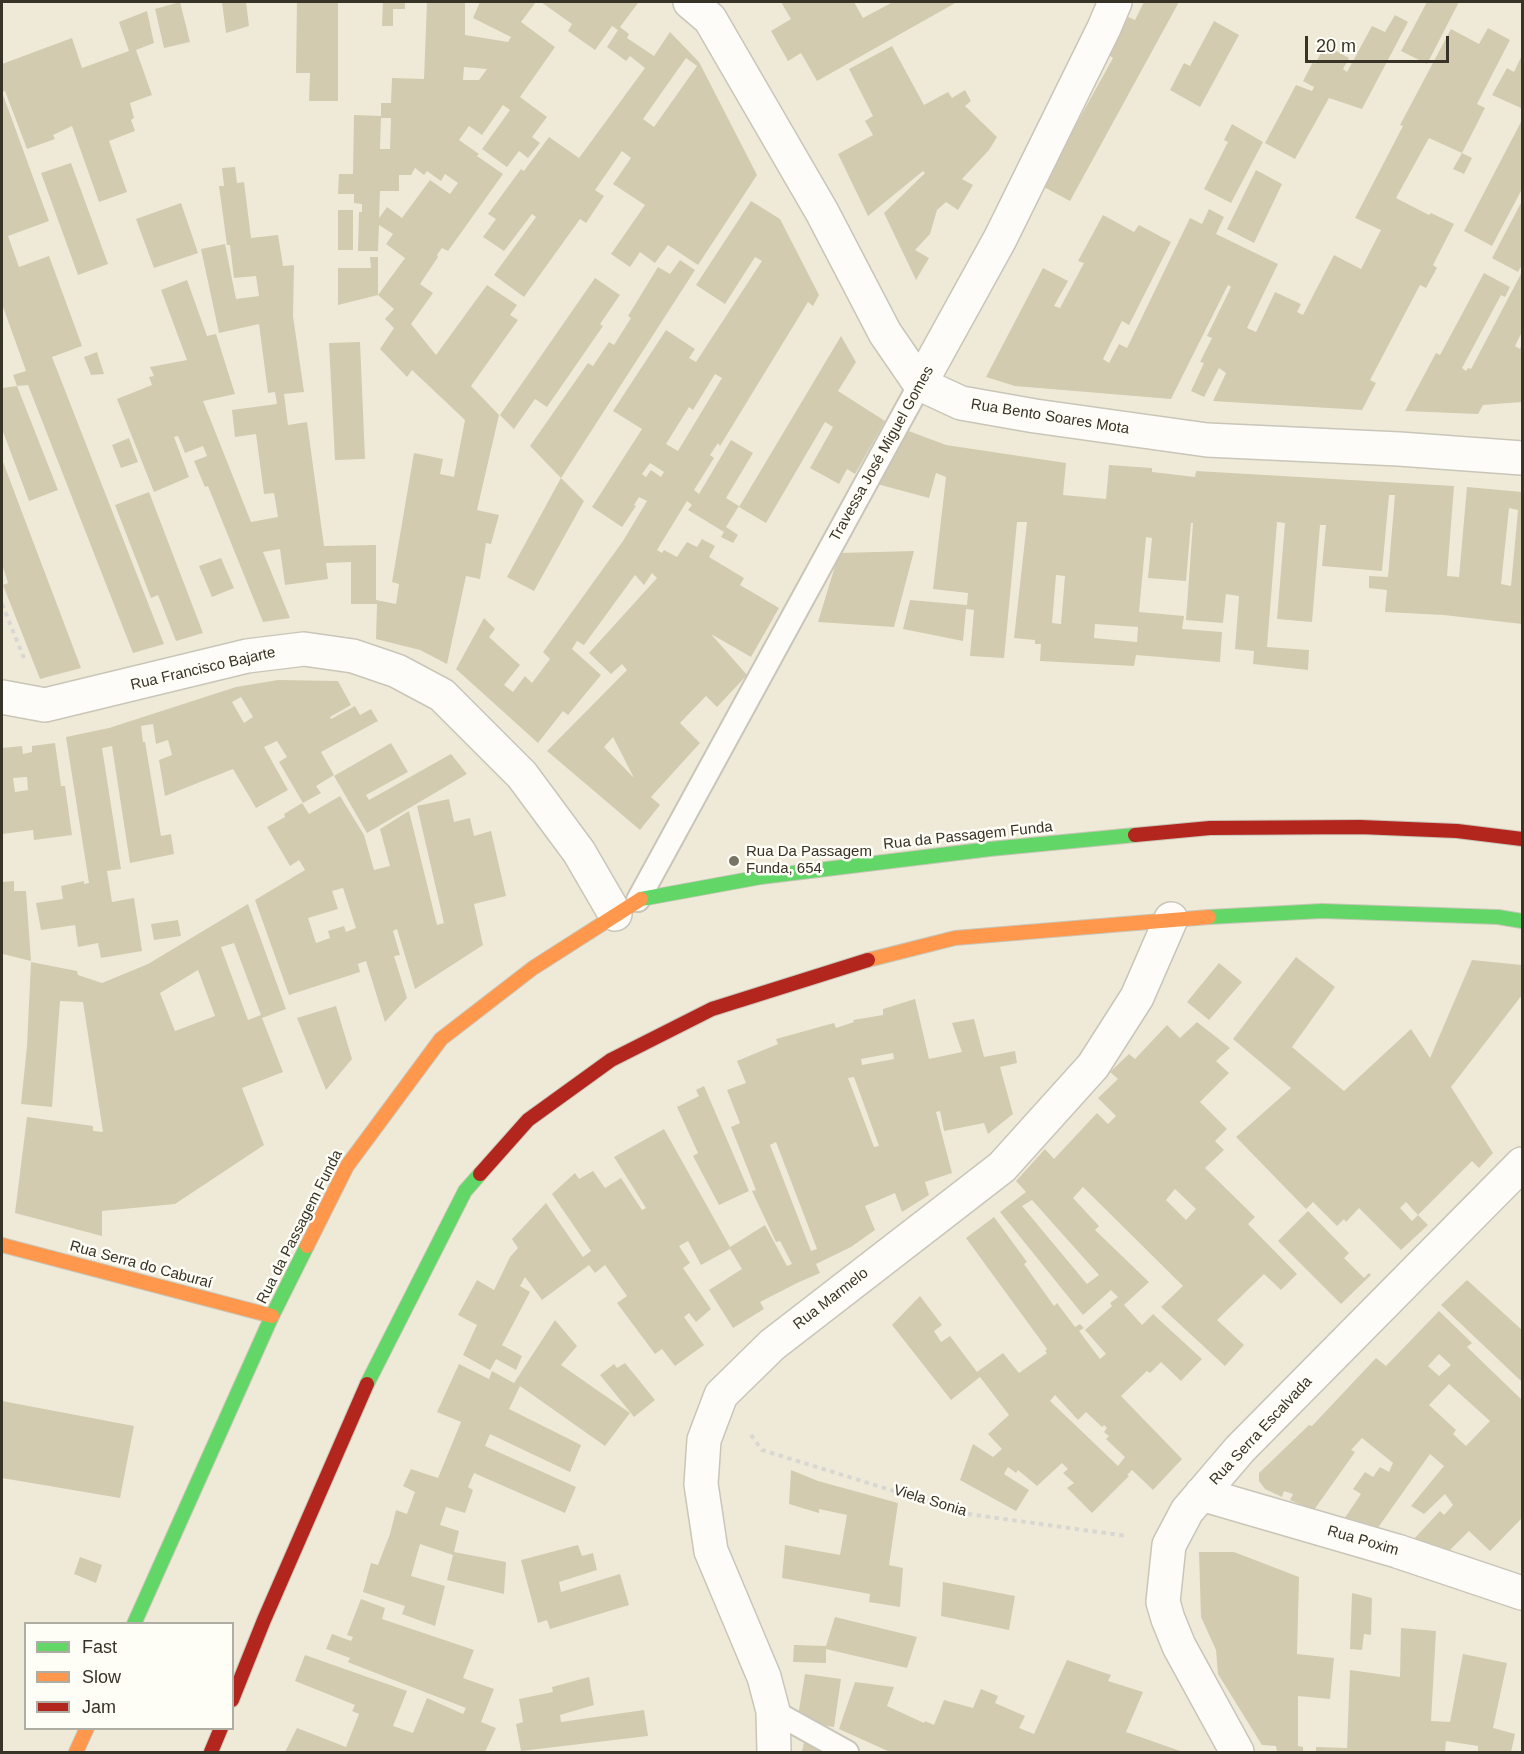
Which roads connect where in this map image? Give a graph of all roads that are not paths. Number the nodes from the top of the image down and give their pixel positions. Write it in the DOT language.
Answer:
graph roads {
  1 [pos="690,2"];
  2 [pos="1114,2"];
  3 [pos="920,384"];
  4 [pos="1522,458"];
  5 [pos="2,697"];
  6 [pos="1522,839"];
  7 [pos="627,907"];
  8 [pos="1170,919"];
  9 [pos="1522,921"];
  10 [pos="1522,1164"];
  11 [pos="2,1245"];
  12 [pos="272,1316"];
  13 [pos="1201,1494"];
  14 [pos="1522,1593"];
  15 [pos="134,1622"];
  16 [pos="234,1695"];
  17 [pos="773,1711"];
  18 [pos="86,1730"];
  19 [pos="220,1730"];
  20 [pos="76,1752"];
  21 [pos="211,1752"];
  22 [pos="774,1752"];
  23 [pos="847,1752"];
  24 [pos="1237,1752"];
  1 -- 3 [label="street"];
  2 -- 3 [label="street, Travessa José Miguel Gomes"];
  3 -- 4 [label="street, Rua Bento Soares Mota"];
  3 -- 7 [label="lane, Travessa José Miguel Gomes"];
  5 -- 7 [label="street, Rua Francisco Bajarte"];
  6 -- 7 [label="main road, Rua da Passagem Funda"];
  7 -- 12 [label="main road, Rua da Passagem Funda"];
  8 -- 9 [label="main road"];
  8 -- 16 [label="main road"];
  8 -- 17 [label="street, Rua Marmelo"];
  10 -- 13 [label="street, Rua Serra Escalvada"];
  11 -- 12 [label="main road, Rua Serra do Caburaí"];
  12 -- 15 [label="main road, Rua da Passagem Funda"];
  13 -- 14 [label="street, Rua Poxim"];
  13 -- 24 [label="street, Rua Serra Escalvada"];
  17 -- 22 [label="street, Rua Marmelo"];
  17 -- 23 [label="lane"];
  18 -- 20 [label="main road"];
  19 -- 21 [label="main road"];
}
